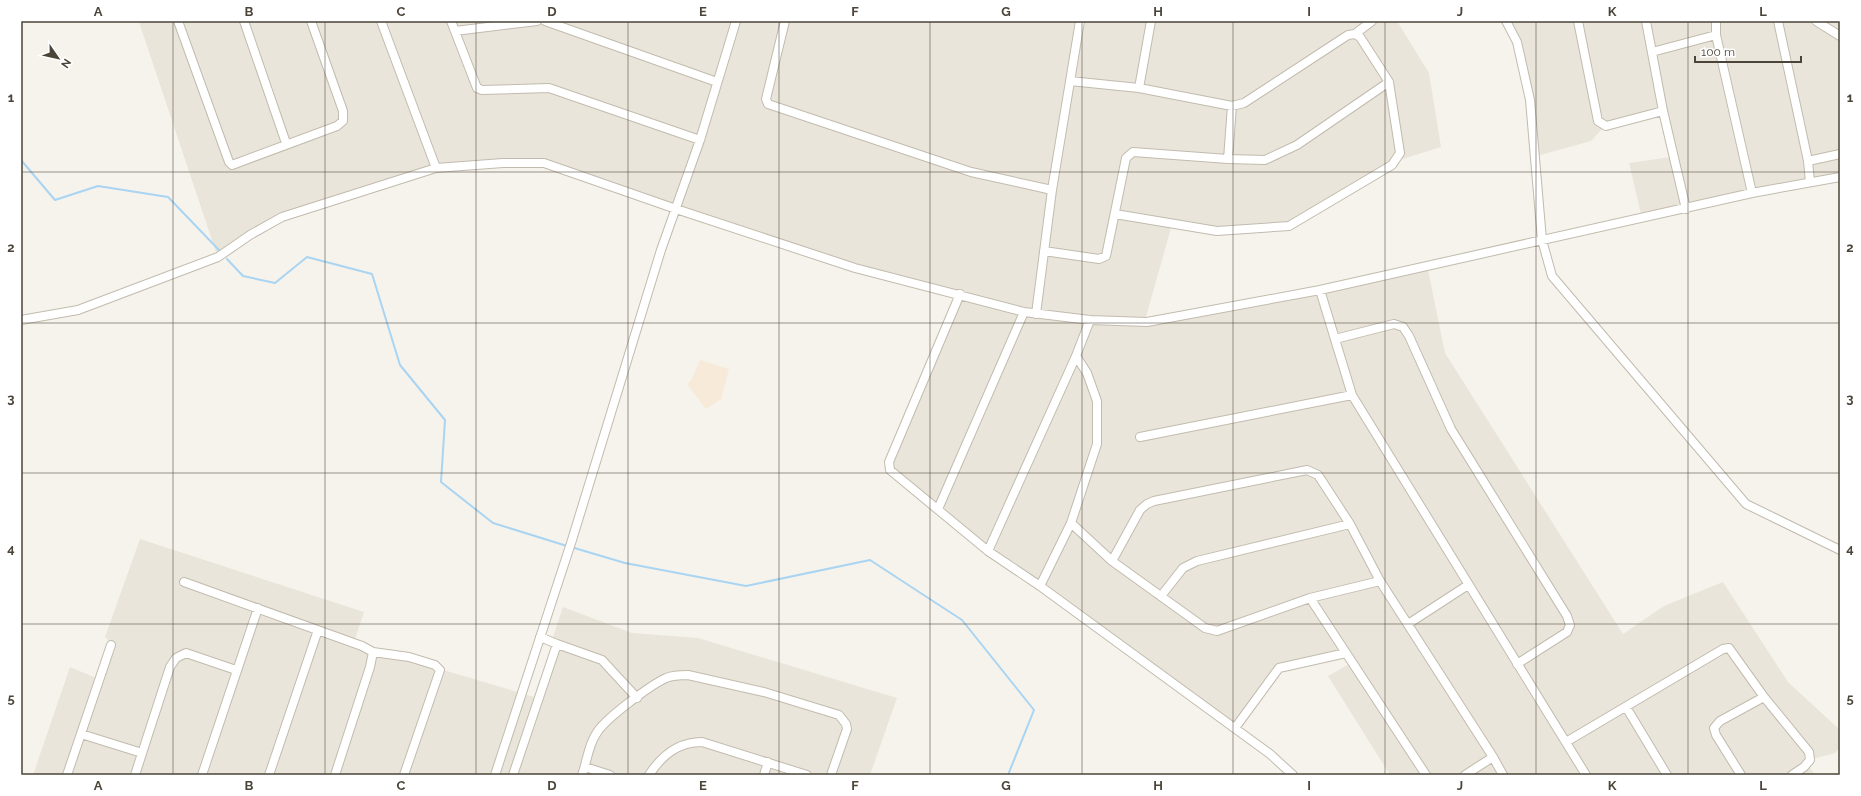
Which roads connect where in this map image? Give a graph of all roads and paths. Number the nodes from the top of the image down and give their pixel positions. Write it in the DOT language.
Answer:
graph roads {
  1 [pos="178,21"];
  2 [pos="244,21"];
  3 [pos="311,21"];
  4 [pos="381,21"];
  5 [pos="451,21"];
  6 [pos="537,21"];
  7 [pos="545,21"];
  8 [pos="736,21"];
  9 [pos="785,21"];
  10 [pos="1080,21"];
  11 [pos="1151,21"];
  12 [pos="1372,21"];
  13 [pos="1506,21"];
  14 [pos="1578,21"];
  15 [pos="1646,21"];
  16 [pos="1716,21"];
  17 [pos="1778,21"];
  18 [pos="1816,21"];
  19 [pos="455,31"];
  20 [pos="1355,34"];
  21 [pos="1716,35"];
  22 [pos="1840,36"];
  23 [pos="1652,52"];
  24 [pos="1070,80"];
  25 [pos="716,82"];
  26 [pos="1389,82"];
  27 [pos="1139,88"];
  28 [pos="1232,106"];
  29 [pos="1663,111"];
  30 [pos="700,140"];
  31 [pos="286,143"];
  32 [pos="1840,154"];
  33 [pos="1228,159"];
  34 [pos="1808,161"];
  35 [pos="436,168"];
  36 [pos="1840,177"];
  37 [pos="1810,182"];
  38 [pos="1052,190"];
  39 [pos="1752,193"];
  40 [pos="676,209"];
  41 [pos="1686,209"];
  42 [pos="1115,214"];
  43 [pos="1542,240"];
  44 [pos="1044,251"];
  45 [pos="1320,290"];
  46 [pos="960,294"];
  47 [pos="1024,312"];
  48 [pos="1036,314"];
  49 [pos="21,320"];
  50 [pos="1090,320"];
  51 [pos="1335,339"];
  52 [pos="1076,356"];
  53 [pos="1352,395"];
  54 [pos="1140,437"];
  55 [pos="938,509"];
  56 [pos="1071,523"];
  57 [pos="1350,524"];
  58 [pos="1840,550"];
  59 [pos="988,551"];
  60 [pos="1112,561"];
  61 [pos="1380,581"];
  62 [pos="184,582"];
  63 [pos="1468,585"];
  64 [pos="1040,586"];
  65 [pos="1161,596"];
  66 [pos="1310,598"];
  67 [pos="258,608"];
  68 [pos="1408,624"];
  69 [pos="318,630"];
  70 [pos="540,637"];
  71 [pos="557,644"];
  72 [pos="111,645"];
  73 [pos="373,652"];
  74 [pos="1346,653"];
  75 [pos="1517,664"];
  76 [pos="236,670"];
  77 [pos="1764,697"];
  78 [pos="637,698"];
  79 [pos="1626,708"];
  80 [pos="1235,728"];
  81 [pos="81,734"];
  82 [pos="1566,742"];
  83 [pos="142,753"];
  84 [pos="1492,757"];
  85 [pos="768,762"];
  86 [pos="585,767"];
  87 [pos="67,775"];
  88 [pos="135,775"];
  89 [pos="202,775"];
  90 [pos="269,775"];
  91 [pos="335,775"];
  92 [pos="404,775"];
  93 [pos="495,775"];
  94 [pos="514,775"];
  95 [pos="582,775"];
  96 [pos="610,775"];
  97 [pos="650,775"];
  98 [pos="764,775"];
  99 [pos="807,775"];
  100 [pos="831,775"];
  101 [pos="1293,775"];
  102 [pos="1426,775"];
  103 [pos="1465,775"];
  104 [pos="1503,775"];
  105 [pos="1586,775"];
  106 [pos="1667,775"];
  107 [pos="1741,775"];
  108 [pos="1792,775"];
  1 -- 31 [label="street"];
  2 -- 31 [label="street"];
  3 -- 31 [label="street"];
  4 -- 35 [label="street"];
  5 -- 19 [label="street"];
  6 -- 19 [label="street"];
  7 -- 25 [label="street"];
  8 -- 25 [label="street"];
  9 -- 38 [label="street"];
  10 -- 24 [label="street"];
  11 -- 27 [label="street"];
  12 -- 20 [label="street"];
  13 -- 43 [label="street"];
  14 -- 29 [label="street"];
  15 -- 23 [label="street"];
  16 -- 21 [label="street"];
  17 -- 34 [label="street"];
  18 -- 22 [label="street"];
  19 -- 30 [label="street"];
  20 -- 26 [label="street"];
  20 -- 28 [label="street"];
  21 -- 23 [label="street"];
  21 -- 39 [label="street"];
  23 -- 29 [label="street"];
  24 -- 27 [label="street"];
  24 -- 38 [label="street"];
  25 -- 30 [label="street"];
  26 -- 33 [label="street"];
  26 -- 42 [label="street"];
  27 -- 28 [label="street"];
  28 -- 33 [label="street"];
  29 -- 41 [label="street"];
  30 -- 40 [label="street"];
  32 -- 34 [label="street"];
  33 -- 42 [label="street"];
  34 -- 37 [label="street"];
  35 -- 40 [label="street"];
  35 -- 49 [label="street"];
  36 -- 37 [label="street"];
  37 -- 39 [label="street"];
  38 -- 44 [label="street"];
  39 -- 41 [label="street"];
  40 -- 46 [label="street"];
  40 -- 70 [label="street"];
  41 -- 43 [label="street"];
  42 -- 44 [label="street"];
  43 -- 45 [label="street"];
  43 -- 58 [label="street"];
  44 -- 48 [label="street"];
  45 -- 50 [label="street"];
  45 -- 51 [label="street"];
  46 -- 47 [label="street"];
  46 -- 55 [label="street"];
  47 -- 48 [label="street"];
  47 -- 55 [label="street"];
  48 -- 50 [label="street"];
  50 -- 52 [label="street"];
  51 -- 53 [label="street"];
  51 -- 75 [label="street"];
  52 -- 56 [label="street"];
  52 -- 59 [label="street"];
  53 -- 54 [label="street"];
  53 -- 63 [label="street"];
  55 -- 59 [label="street"];
  56 -- 60 [label="street"];
  56 -- 64 [label="street"];
  57 -- 60 [label="street"];
  57 -- 61 [label="street"];
  57 -- 65 [label="street"];
  59 -- 64 [label="street"];
  60 -- 65 [label="street"];
  61 -- 66 [label="street"];
  61 -- 68 [label="street"];
  62 -- 67 [label="street"];
  63 -- 68 [label="street"];
  63 -- 75 [label="street"];
  64 -- 80 [label="street"];
  65 -- 66 [label="street"];
  66 -- 74 [label="street"];
  67 -- 69 [label="street"];
  67 -- 76 [label="street"];
  68 -- 84 [label="street"];
  69 -- 73 [label="street"];
  69 -- 90 [label="street"];
  70 -- 71 [label="street"];
  70 -- 93 [label="street"];
  71 -- 78 [label="street"];
  71 -- 94 [label="street"];
  72 -- 81 [label="street"];
  73 -- 91 [label="street"];
  73 -- 92 [label="street"];
  74 -- 80 [label="street"];
  74 -- 102 [label="street"];
  75 -- 82 [label="street"];
  76 -- 83 [label="street"];
  76 -- 89 [label="street"];
  77 -- 79 [label="street"];
  77 -- 107 [label="street"];
  77 -- 108 [label="street"];
  78 -- 86 [label="street"];
  78 -- 100 [label="street"];
  79 -- 82 [label="street"];
  79 -- 106 [label="street"];
  80 -- 101 [label="street"];
  81 -- 83 [label="street"];
  81 -- 87 [label="street"];
  82 -- 105 [label="street"];
  83 -- 88 [label="street"];
  84 -- 103 [label="street"];
  84 -- 104 [label="street"];
  85 -- 97 [label="street"];
  85 -- 98 [label="street"];
  85 -- 99 [label="street"];
  86 -- 95 [label="street"];
  86 -- 96 [label="street"];
}
